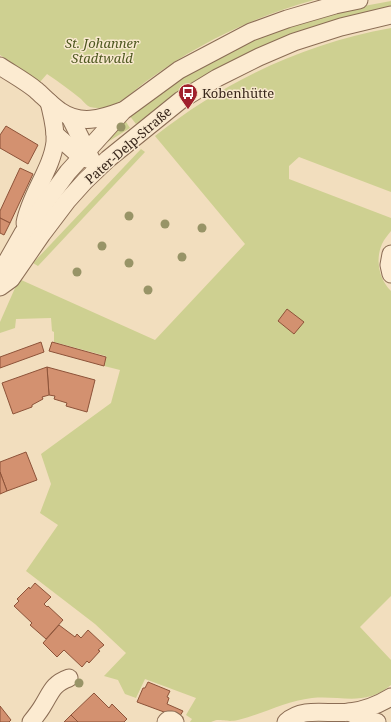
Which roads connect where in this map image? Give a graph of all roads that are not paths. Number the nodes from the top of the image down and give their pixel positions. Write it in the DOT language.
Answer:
graph roads {
  1 [pos="358,0"];
  2 [pos="391,16"];
  3 [pos="0,66"];
  4 [pos="49,102"];
  5 [pos="122,111"];
  6 [pos="70,117"];
  7 [pos="55,134"];
  8 [pos="92,160"];
  9 [pos="23,233"];
  10 [pos="391,254"];
  11 [pos="391,274"];
  12 [pos="0,281"];
  13 [pos="0,286"];
  14 [pos="69,678"];
  15 [pos="391,697"];
  16 [pos="349,712"];
  17 [pos="31,722"];
  18 [pos="286,722"];
  19 [pos="377,722"];
  1 -- 5 [label="street"];
  2 -- 8 [label="street, Pater-Delp-Straße"];
  3 -- 4 [label="street"];
  4 -- 6 [label="street"];
  4 -- 7 [label="street"];
  5 -- 6 [label="street"];
  5 -- 8 [label="street"];
  6 -- 8 [label="street"];
  7 -- 8 [label="street"];
  7 -- 9 [label="street"];
  8 -- 9 [label="street"];
  8 -- 13 [label="street, Pater-Delp-Straße"];
  9 -- 12 [label="street"];
  10 -- 11 [label="street"];
  14 -- 17 [label="street"];
  15 -- 16 [label="street"];
  16 -- 18 [label="street"];
  16 -- 19 [label="street"];
}
